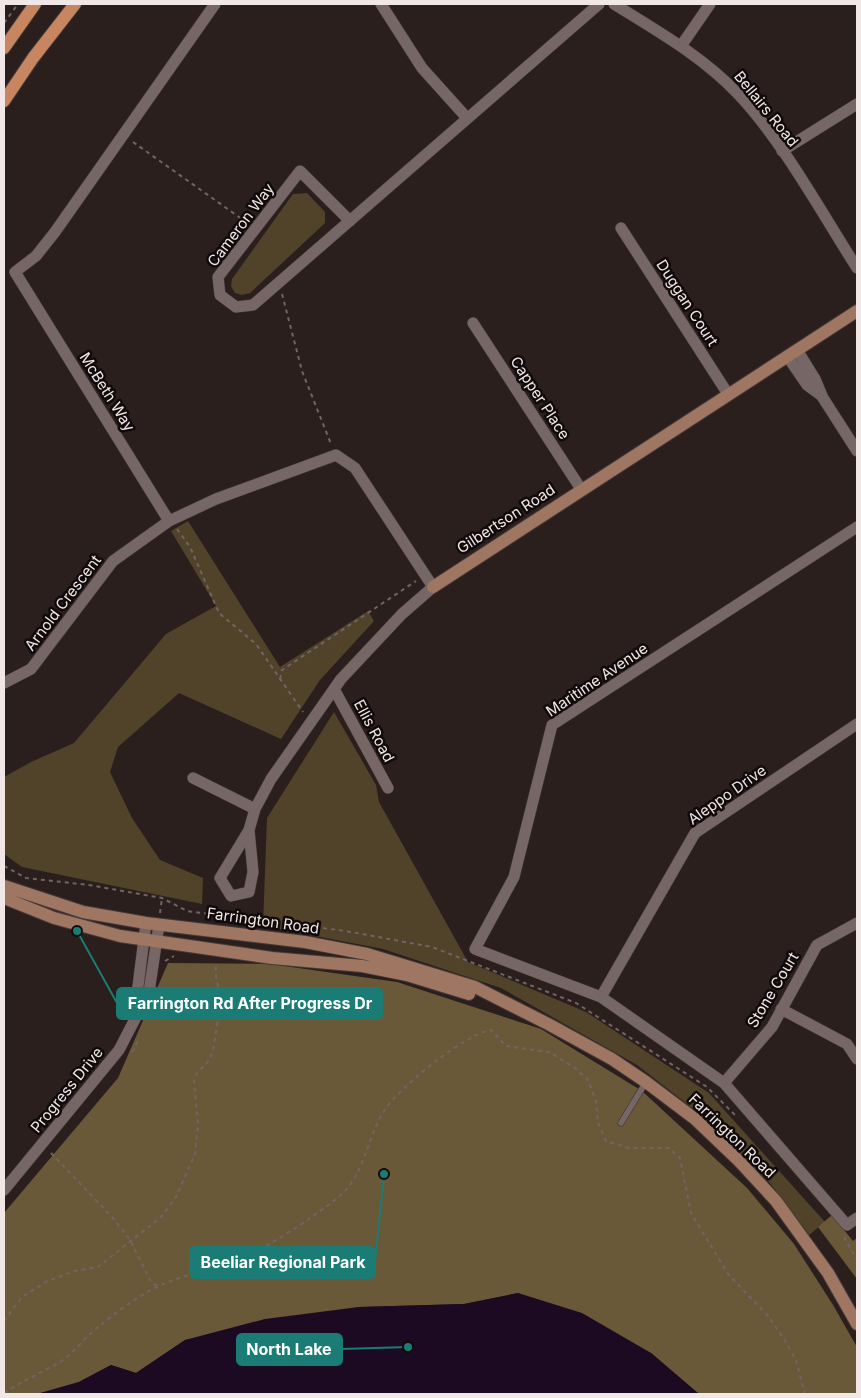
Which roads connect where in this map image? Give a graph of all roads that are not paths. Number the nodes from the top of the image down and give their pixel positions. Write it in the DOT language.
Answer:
graph roads {
  1 [pos="35,4"];
  2 [pos="75,4"];
  3 [pos="215,4"];
  4 [pos="381,4"];
  5 [pos="599,4"];
  6 [pos="614,4"];
  7 [pos="710,4"];
  8 [pos="681,46"];
  9 [pos="4,48"];
  10 [pos="4,101"];
  11 [pos="857,104"];
  12 [pos="467,118"];
  13 [pos="782,151"];
  14 [pos="350,220"];
  15 [pos="621,228"];
  16 [pos="857,268"];
  17 [pos="15,272"];
  18 [pos="4,277"];
  19 [pos="857,311"];
  20 [pos="473,323"];
  21 [pos="792,353"];
  22 [pos="728,394"];
  23 [pos="857,451"];
  24 [pos="582,489"];
  25 [pos="169,521"];
  26 [pos="857,527"];
  27 [pos="433,587"];
  28 [pos="4,683"];
  29 [pos="334,689"];
  30 [pos="857,724"];
  31 [pos="193,778"];
  32 [pos="388,788"];
  33 [pos="254,809"];
  34 [pos="249,830"];
  35 [pos="4,886"];
  36 [pos="4,898"];
  37 [pos="857,923"];
  38 [pos="152,924"];
  39 [pos="151,940"];
  40 [pos="475,950"];
  41 [pos="601,997"];
  42 [pos="512,1007"];
  43 [pos="781,1009"];
  44 [pos="857,1059"];
  45 [pos="646,1082"];
  46 [pos="724,1084"];
  47 [pos="621,1123"];
  48 [pos="4,1190"];
  49 [pos="857,1218"];
  50 [pos="857,1324"];
  1 -- 9 [label="main road"];
  2 -- 10 [label="main road"];
  3 -- 17 [label="street"];
  4 -- 12 [label="street"];
  5 -- 12 [label="street, Cameron Way"];
  6 -- 8 [label="street, Bellairs Road"];
  7 -- 8 [label="street"];
  8 -- 13 [label="street, Bellairs Road"];
  11 -- 13 [label="street"];
  12 -- 14 [label="street, Cameron Way"];
  13 -- 16 [label="street, Bellairs Road"];
  14 -- 14 [label="street, Cameron Way"];
  15 -- 22 [label="street, Duggan Court"];
  17 -- 18 [label="street"];
  17 -- 25 [label="street, McBeth Way"];
  19 -- 21 [label="main road, Gilbertson Road"];
  20 -- 24 [label="street, Capper Place"];
  21 -- 22 [label="main road, Gilbertson Road"];
  21 -- 23 [label="street"];
  22 -- 24 [label="main road, Gilbertson Road"];
  24 -- 27 [label="main road, Gilbertson Road"];
  25 -- 27 [label="street"];
  25 -- 28 [label="street, Arnold Crescent"];
  26 -- 40 [label="street, Maritime Avenue"];
  27 -- 29 [label="street, Gilbertson Road"];
  29 -- 32 [label="street, Ellis Road"];
  29 -- 33 [label="street, Gilbertson Road"];
  30 -- 41 [label="street, Aleppo Drive"];
  31 -- 33 [label="street"];
  33 -- 34 [label="street, Gilbertson Road"];
  34 -- 34 [label="street, Gilbertson Road"];
  35 -- 38 [label="main road, Farrington Road"];
  36 -- 39 [label="main road, Farrington Road"];
  37 -- 43 [label="street, Stone Court"];
  38 -- 39 [label="street, Progress Drive"];
  38 -- 42 [label="main road, Farrington Road"];
  39 -- 42 [label="main road, Farrington Road"];
  39 -- 48 [label="street, Progress Drive"];
  40 -- 41 [label="street, Farrington Road"];
  41 -- 46 [label="street, Farrington Road"];
  42 -- 45 [label="main road, Farrington Road"];
  43 -- 44 [label="street"];
  43 -- 46 [label="street, Stone Court"];
  45 -- 47 [label="lane"];
  45 -- 50 [label="main road, Farrington Road"];
  46 -- 49 [label="street, Farrington Road"];
}
